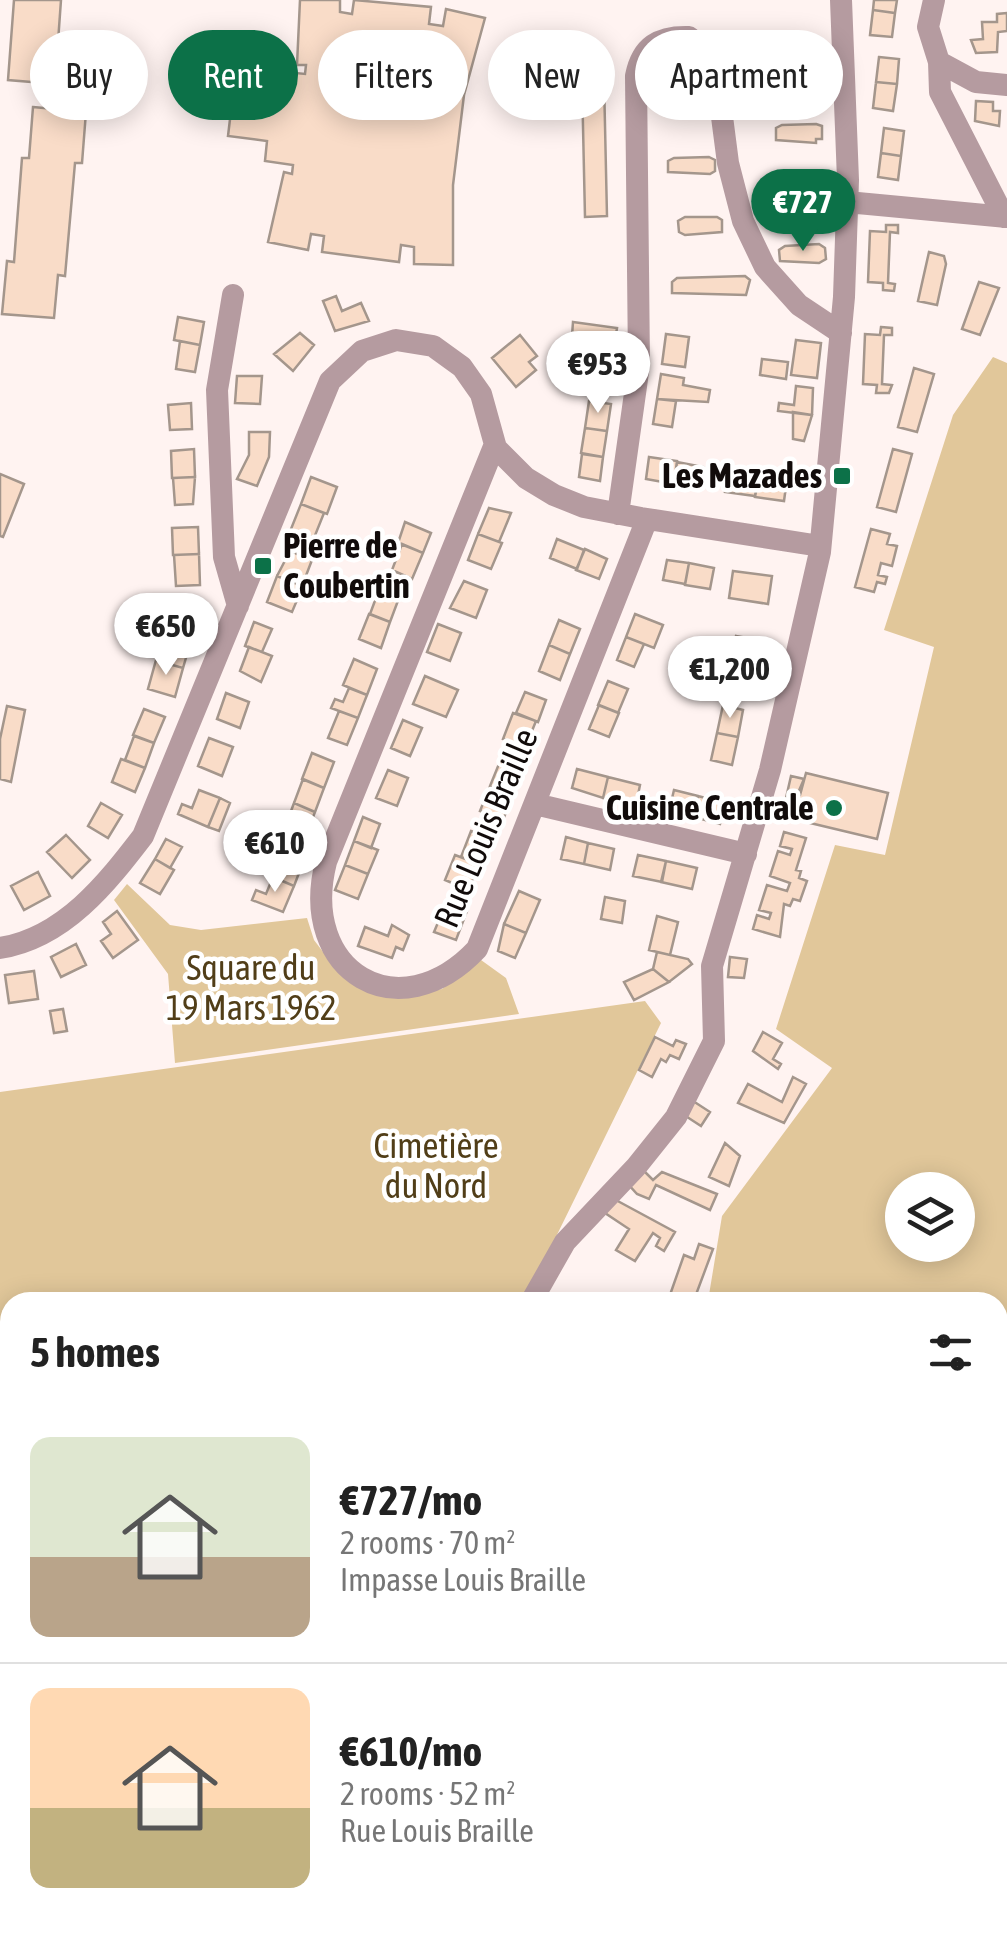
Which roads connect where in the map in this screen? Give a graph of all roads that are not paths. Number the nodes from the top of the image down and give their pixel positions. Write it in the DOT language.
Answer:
graph roads {
  1 [pos="841,0"];
  2 [pos="934,0"];
  3 [pos="939,62"];
  4 [pos="1007,85"];
  5 [pos="847,202"];
  6 [pos="1005,217"];
  7 [pos="233,295"];
  8 [pos="841,333"];
  9 [pos="495,444"];
  10 [pos="618,514"];
  11 [pos="647,519"];
  12 [pos="820,546"];
  13 [pos="238,606"];
  14 [pos="535,804"];
  15 [pos="746,854"];
  16 [pos="0,948"];
  17 [pos="536,1292"];
  1 -- 5 [label="street"];
  2 -- 3 [label="street"];
  3 -- 4 [label="street"];
  3 -- 6 [label="street"];
  5 -- 6 [label="street"];
  5 -- 8 [label="street"];
  7 -- 13 [label="street"];
  8 -- 10 [label="street"];
  8 -- 12 [label="street"];
  9 -- 10 [label="street"];
  9 -- 13 [label="street"];
  9 -- 14 [label="street, Rue Louis Braille"];
  10 -- 11 [label="street"];
  11 -- 12 [label="street"];
  11 -- 14 [label="street, Rue Louis Braille"];
  12 -- 15 [label="street"];
  13 -- 16 [label="street"];
  14 -- 15 [label="street"];
  15 -- 17 [label="street"];
}
